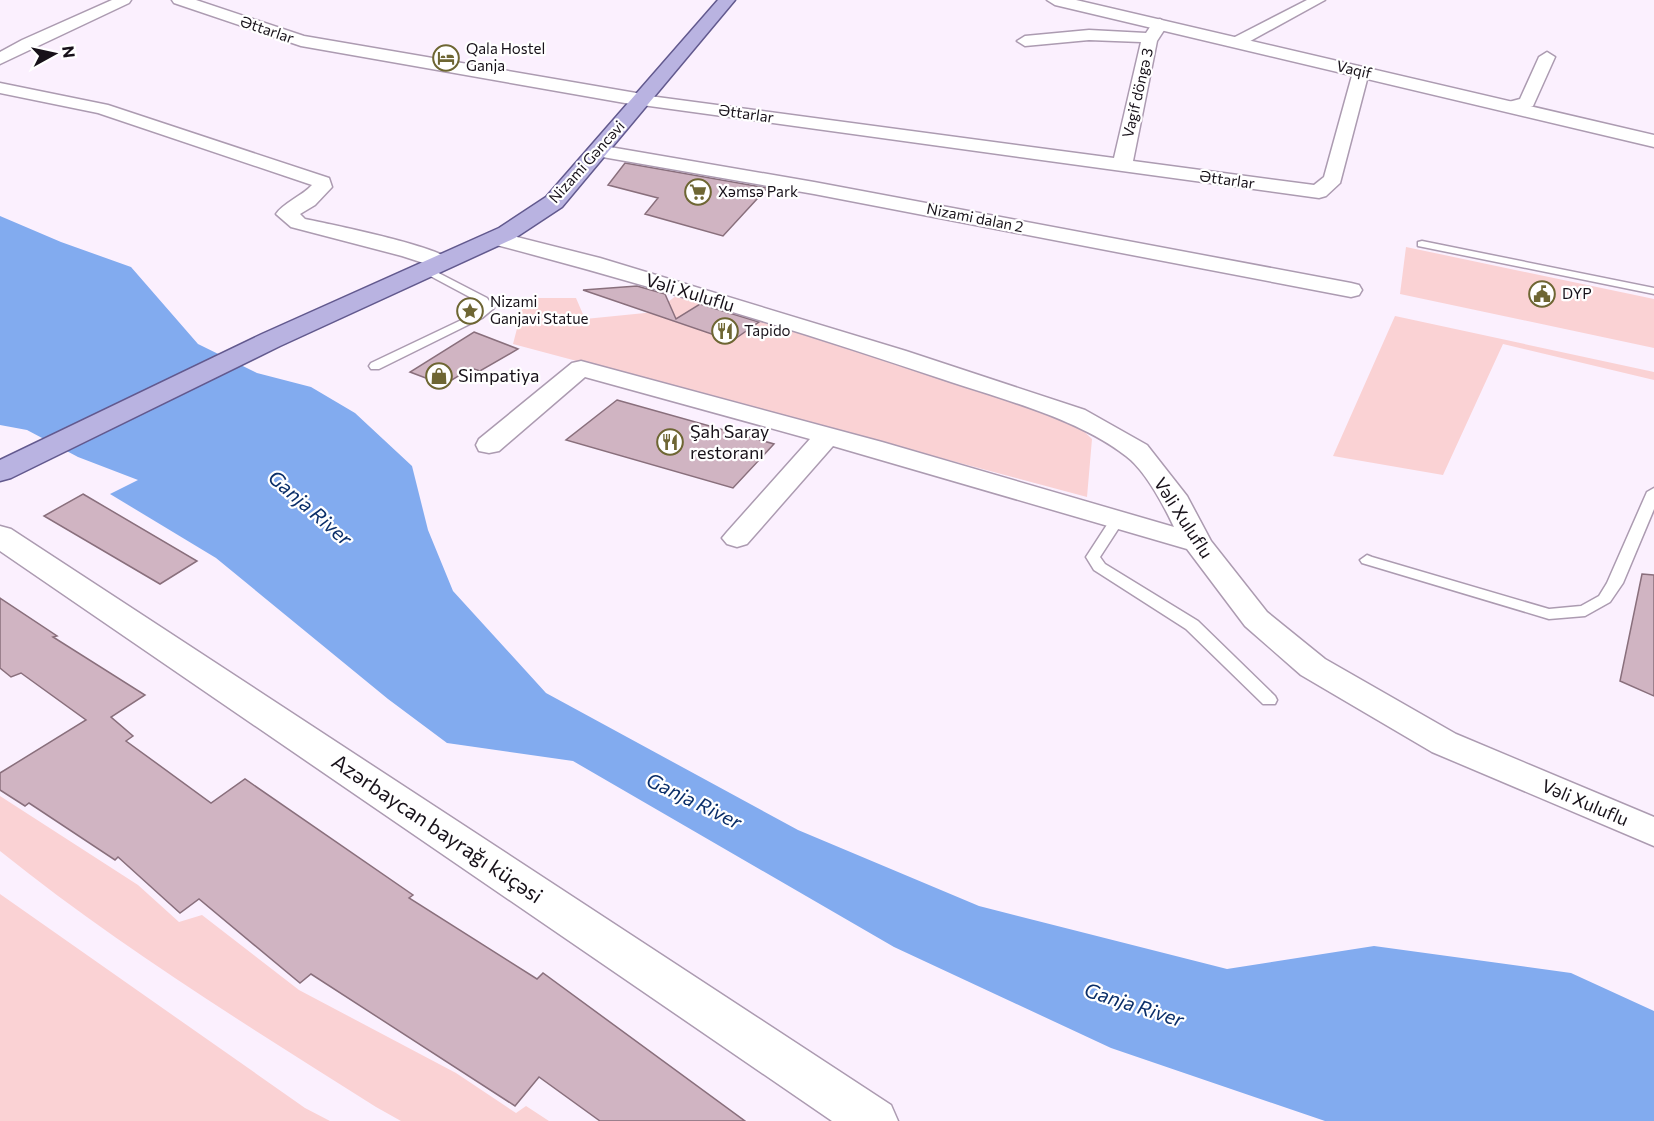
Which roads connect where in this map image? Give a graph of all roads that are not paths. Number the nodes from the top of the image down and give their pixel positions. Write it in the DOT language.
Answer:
graph roads {
  1 [pos="124,0"];
  2 [pos="180,0"];
  3 [pos="727,0"];
  4 [pos="1055,0"];
  5 [pos="1318,0"];
  6 [pos="1156,31"];
  7 [pos="0,40"];
  8 [pos="1025,41"];
  9 [pos="1237,42"];
  10 [pos="28,43"];
  11 [pos="1547,57"];
  12 [pos="0,59"];
  13 [pos="1361,72"];
  14 [pos="0,88"];
  15 [pos="642,100"];
  16 [pos="1511,107"];
  17 [pos="1654,141"];
  18 [pos="598,151"];
  19 [pos="1122,165"];
  20 [pos="497,238"];
  21 [pos="1422,244"];
  22 [pos="434,265"];
  23 [pos="1352,290"];
  24 [pos="1654,291"];
  25 [pos="375,366"];
  26 [pos="827,436"];
  27 [pos="489,445"];
  28 [pos="0,472"];
  29 [pos="1654,492"];
  30 [pos="1117,520"];
  31 [pos="0,536"];
  32 [pos="737,538"];
  33 [pos="1197,543"];
  34 [pos="1367,560"];
  35 [pos="1269,700"];
  36 [pos="1654,832"];
  37 [pos="873,1121"];
  1 -- 10 [label="street"];
  2 -- 15 [label="street, Əttarlar"];
  3 -- 15 [label="main road, Nizami Gəncəvi"];
  4 -- 6 [label="street, Vaqif"];
  5 -- 9 [label="street"];
  6 -- 8 [label="street"];
  6 -- 9 [label="street, Vaqif"];
  6 -- 19 [label="street, Vagif döngə 3"];
  7 -- 10 [label="street"];
  9 -- 13 [label="street, Vaqif"];
  10 -- 12 [label="street"];
  11 -- 16 [label="street"];
  13 -- 16 [label="street, Vaqif"];
  13 -- 19 [label="street, Əttarlar"];
  14 -- 22 [label="street"];
  15 -- 18 [label="main road, Nizami Gəncəvi"];
  15 -- 19 [label="street, Əttarlar"];
  16 -- 17 [label="street, Vaqif"];
  18 -- 20 [label="main road, Nizami Gəncəvi"];
  18 -- 23 [label="street, Nizami dalan 2"];
  20 -- 22 [label="main road, Nizami Gəncəvi"];
  20 -- 33 [label="street, Vəli Xuluflu"];
  21 -- 24 [label="lane"];
  22 -- 25 [label="lane"];
  22 -- 28 [label="main road"];
  26 -- 27 [label="street"];
  26 -- 30 [label="street"];
  26 -- 32 [label="street"];
  29 -- 34 [label="lane"];
  30 -- 33 [label="street"];
  30 -- 35 [label="lane"];
  31 -- 37 [label="street, Azərbaycan bayrağı küçəsi"];
  33 -- 36 [label="street, Vəli Xuluflu"];
}
